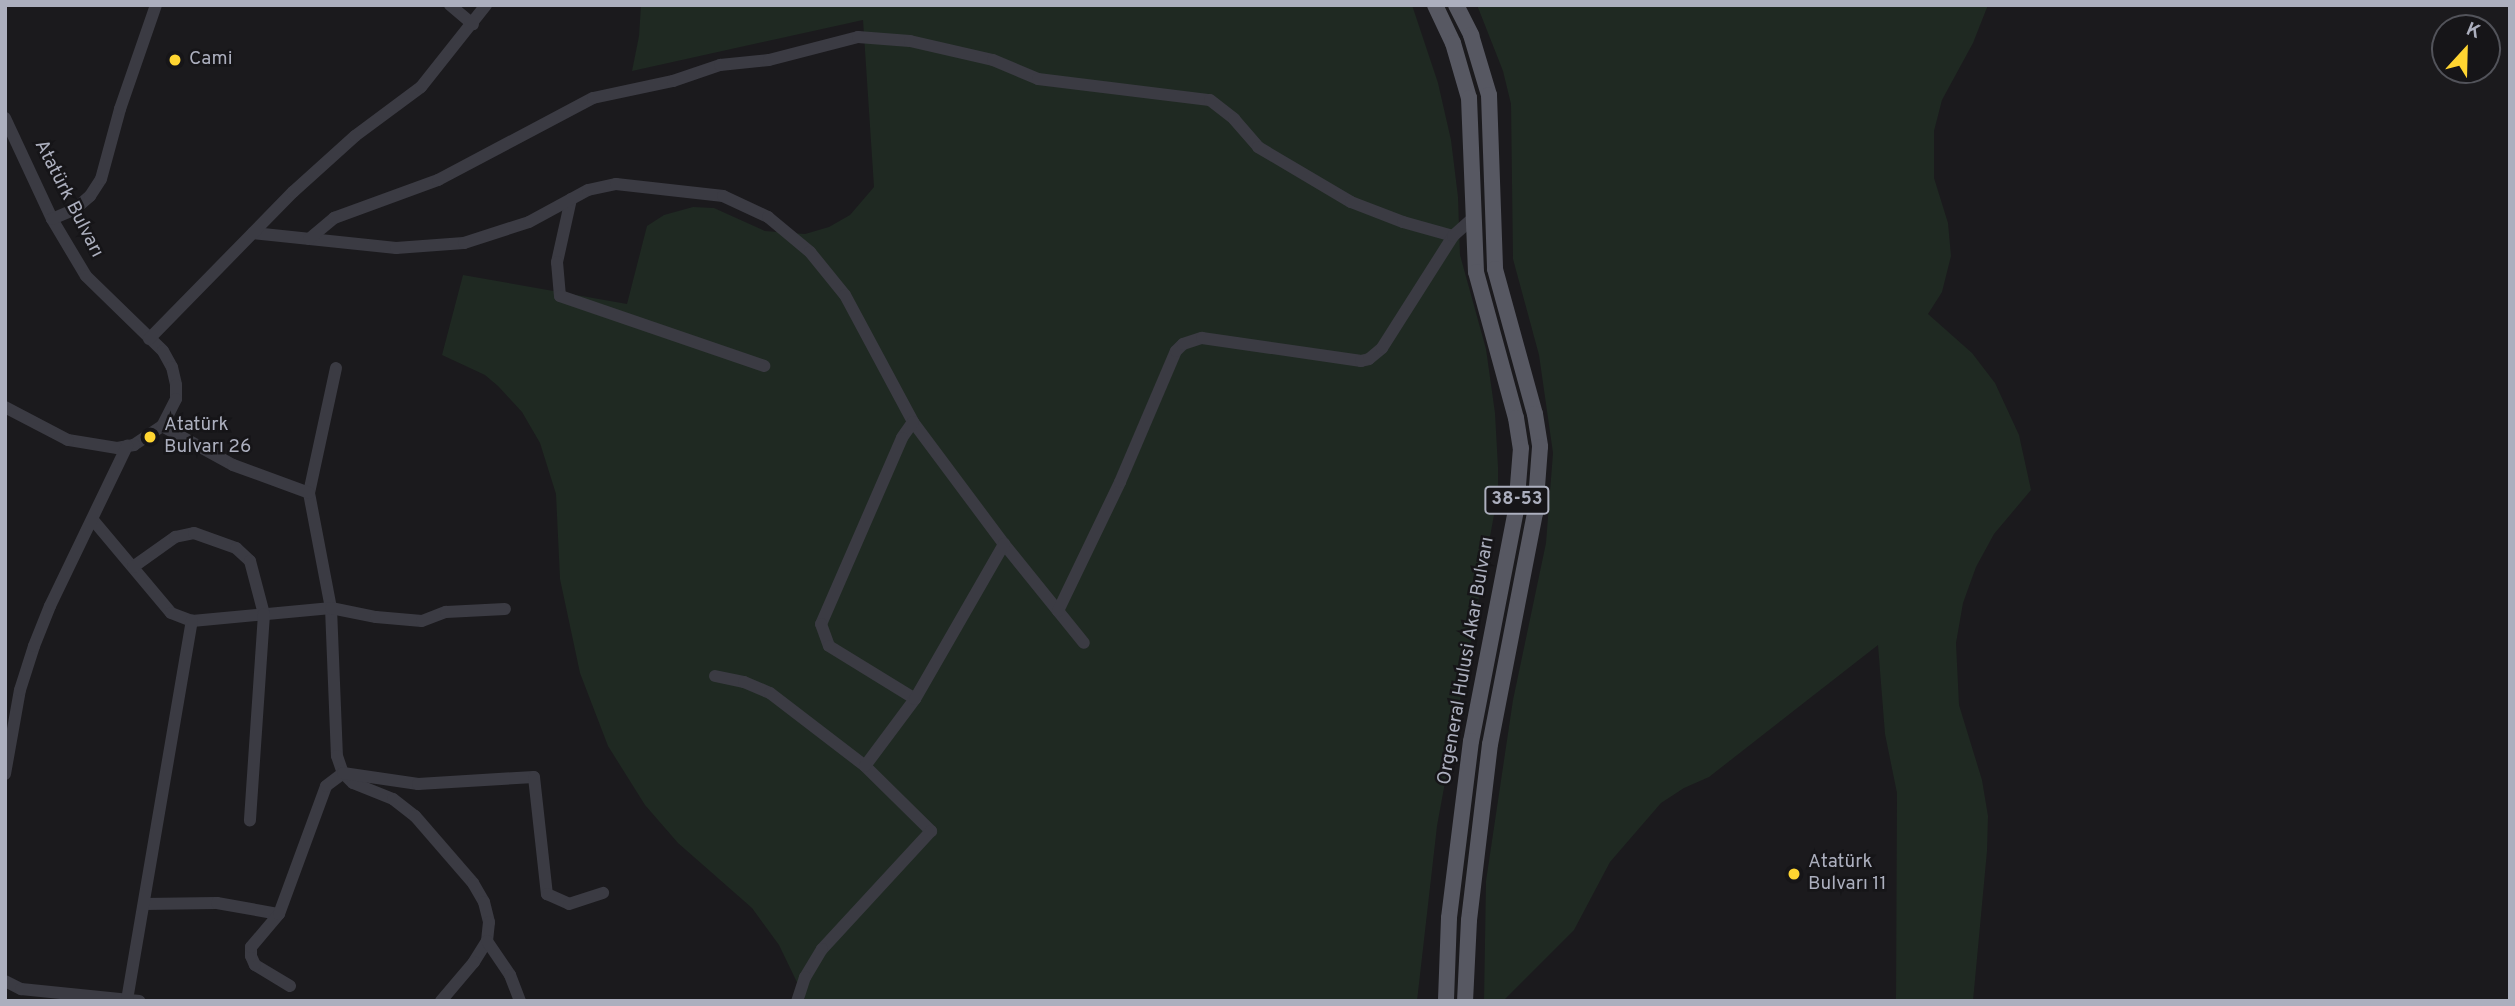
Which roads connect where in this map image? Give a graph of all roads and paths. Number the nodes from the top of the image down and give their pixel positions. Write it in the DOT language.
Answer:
graph roads {
  1 [pos="156,5"];
  2 [pos="450,5"];
  3 [pos="486,5"];
  4 [pos="1436,5"];
  5 [pos="1457,5"];
  6 [pos="473,24"];
  7 [pos="5,118"];
  8 [pos="571,200"];
  9 [pos="1473,218"];
  10 [pos="52,219"];
  11 [pos="253,233"];
  12 [pos="1453,236"];
  13 [pos="309,239"];
  14 [pos="149,339"];
  15 [pos="764,366"];
  16 [pos="336,368"];
  17 [pos="5,407"];
  18 [pos="914,422"];
  19 [pos="162,426"];
  20 [pos="127,446"];
  21 [pos="309,493"];
  22 [pos="93,520"];
  23 [pos="1004,544"];
  24 [pos="133,567"];
  25 [pos="331,608"];
  26 [pos="505,609"];
  27 [pos="1058,611"];
  28 [pos="264,614"];
  29 [pos="192,621"];
  30 [pos="1084,643"];
  31 [pos="715,676"];
  32 [pos="915,699"];
  33 [pos="866,766"];
  34 [pos="5,774"];
  35 [pos="343,774"];
  36 [pos="250,821"];
  37 [pos="603,893"];
  38 [pos="144,904"];
  39 [pos="279,914"];
  40 [pos="486,941"];
  41 [pos="5,981"];
  42 [pos="290,986"];
  43 [pos="133,1000"];
  44 [pos="441,1001"];
  45 [pos="520,1001"];
  46 [pos="797,1001"];
  47 [pos="1446,1001"];
  48 [pos="1465,1001"];
  1 -- 10 [label="street"];
  2 -- 6 [label="street"];
  3 -- 6 [label="street"];
  4 -- 9 [label="main road, Orgeneral Hulusi Akar Bulvarı / 38-53"];
  5 -- 48 [label="main road, Orgeneral Hulusi Akar Bulvarı / 38-53"];
  6 -- 11 [label="street"];
  7 -- 10 [label="street, Atatürk Bulvarı"];
  8 -- 13 [label="street"];
  8 -- 15 [label="street"];
  8 -- 18 [label="street"];
  9 -- 12 [label="street"];
  9 -- 47 [label="main road, Orgeneral Hulusi Akar Bulvarı / 38-53"];
  10 -- 14 [label="street, Atatürk Bulvarı"];
  11 -- 13 [label="street"];
  11 -- 14 [label="street"];
  12 -- 13 [label="street"];
  12 -- 27 [label="street"];
  14 -- 19 [label="street, Atatürk Bulvarı"];
  16 -- 21 [label="street"];
  17 -- 20 [label="street"];
  18 -- 23 [label="street"];
  18 -- 32 [label="street"];
  19 -- 20 [label="street"];
  19 -- 21 [label="street"];
  20 -- 22 [label="street"];
  21 -- 25 [label="street"];
  22 -- 24 [label="street"];
  22 -- 34 [label="street"];
  23 -- 27 [label="street"];
  23 -- 32 [label="street"];
  24 -- 28 [label="street"];
  24 -- 29 [label="street"];
  25 -- 26 [label="street"];
  25 -- 28 [label="street"];
  25 -- 35 [label="street"];
  27 -- 30 [label="street"];
  28 -- 29 [label="street"];
  28 -- 36 [label="street"];
  29 -- 38 [label="street"];
  31 -- 33 [label="street"];
  32 -- 33 [label="street"];
  33 -- 46 [label="street"];
  35 -- 37 [label="street"];
  35 -- 39 [label="street"];
  35 -- 40 [label="street"];
  38 -- 39 [label="street"];
  38 -- 43 [label="street"];
  39 -- 42 [label="street"];
  40 -- 44 [label="street"];
  40 -- 45 [label="street"];
  41 -- 43 [label="street"];
}
